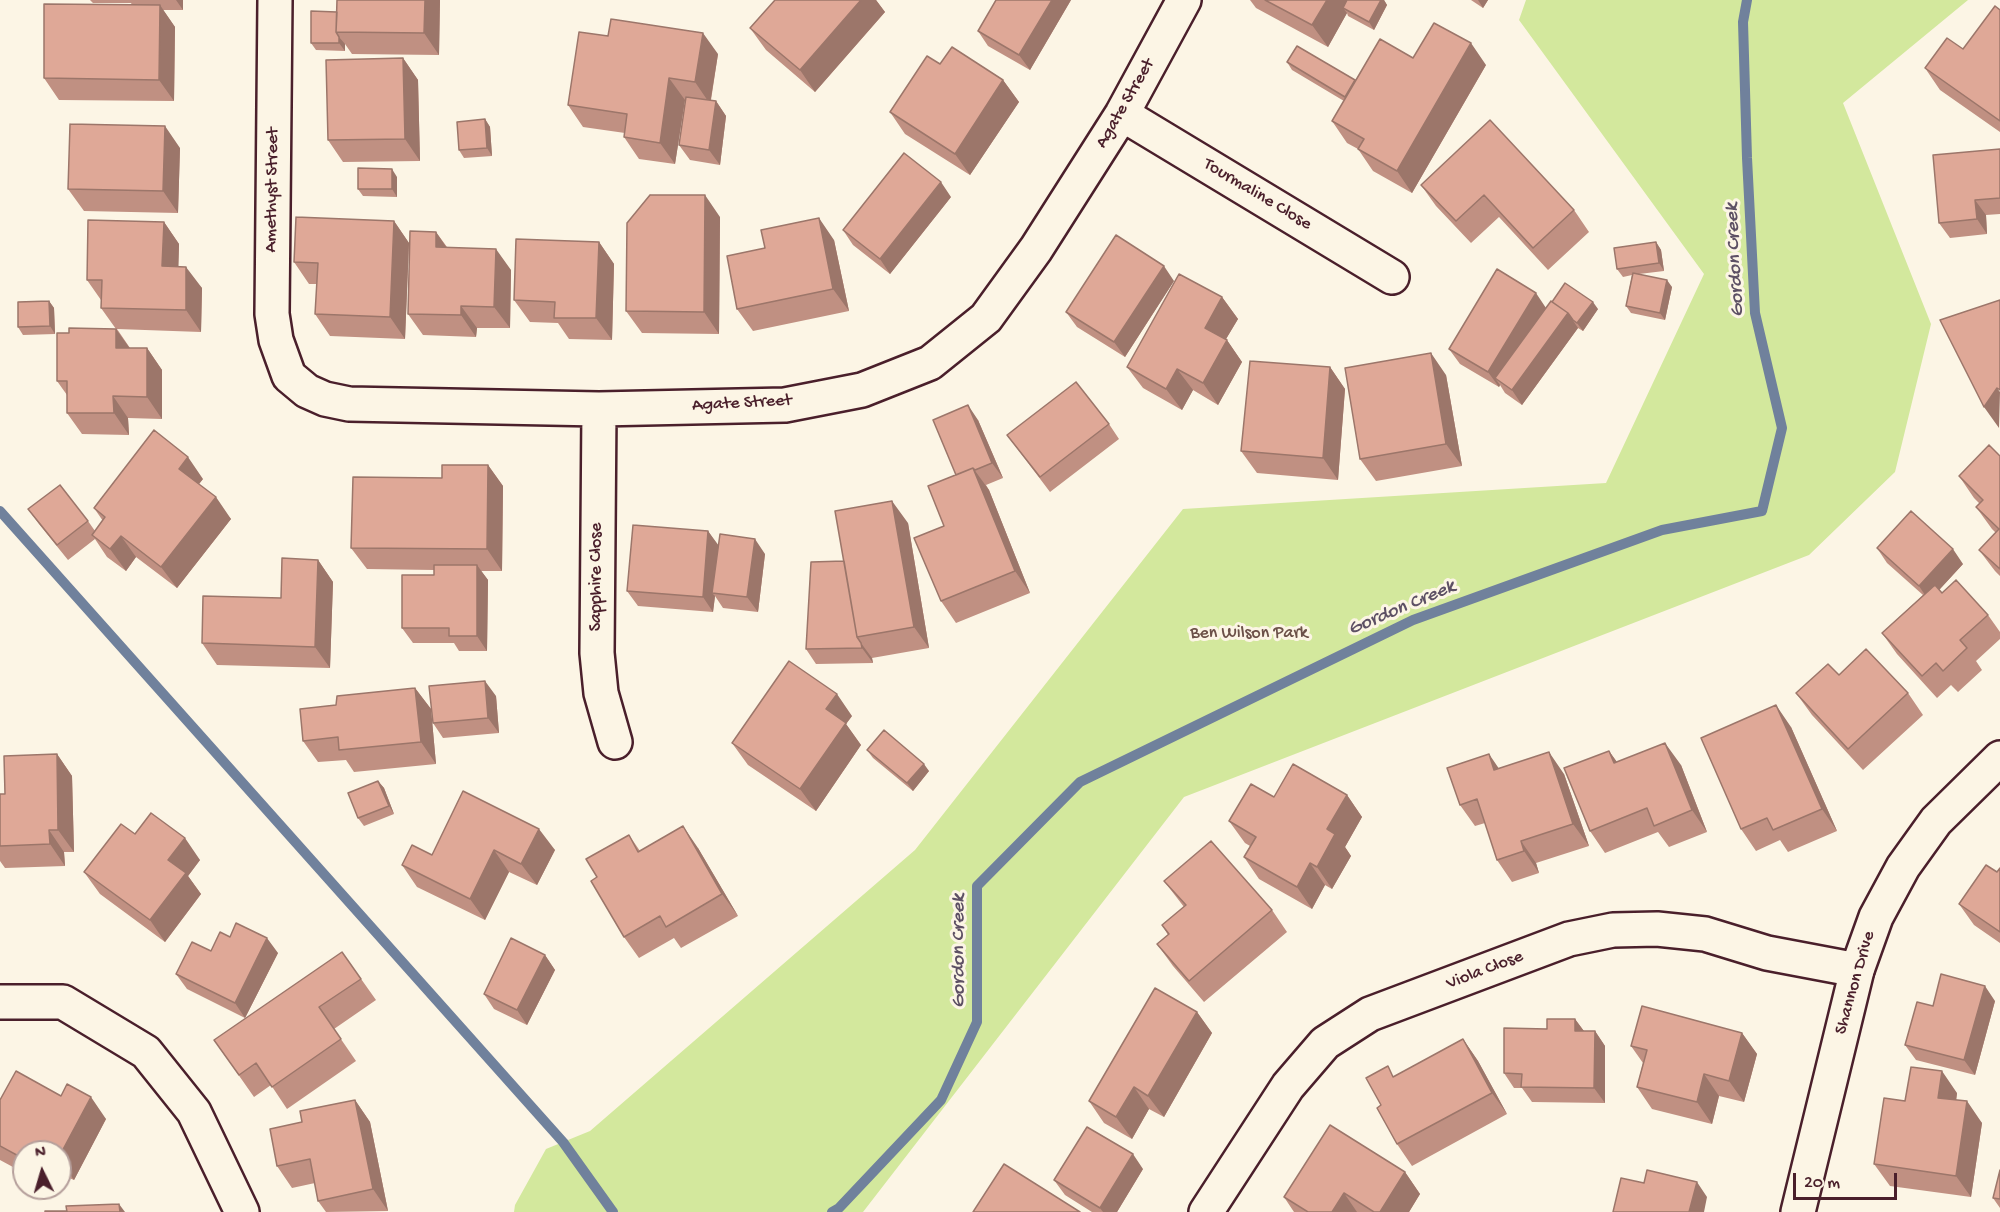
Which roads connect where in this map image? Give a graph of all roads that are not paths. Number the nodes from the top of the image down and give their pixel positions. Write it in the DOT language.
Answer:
graph roads {
  1 [pos="275,0"];
  2 [pos="1184,0"];
  3 [pos="1122,114"];
  4 [pos="1392,276"];
  5 [pos="289,376"];
  6 [pos="599,410"];
  7 [pos="615,742"];
  8 [pos="2000,758"];
  9 [pos="1857,970"];
  10 [pos="0,1002"];
  11 [pos="242,1212"];
  12 [pos="1206,1212"];
  13 [pos="1798,1212"];
  1 -- 5 [label="street, Amethyst Street"];
  2 -- 3 [label="street, Agate Street"];
  3 -- 4 [label="street, Tourmaline Close"];
  3 -- 6 [label="street, Agate Street"];
  5 -- 6 [label="street, Agate Street"];
  6 -- 7 [label="street, Sapphire Close"];
  8 -- 9 [label="street, Shannon Drive"];
  9 -- 12 [label="street, Viola Close"];
  9 -- 13 [label="street, Shannon Drive"];
  10 -- 11 [label="street"];
}
